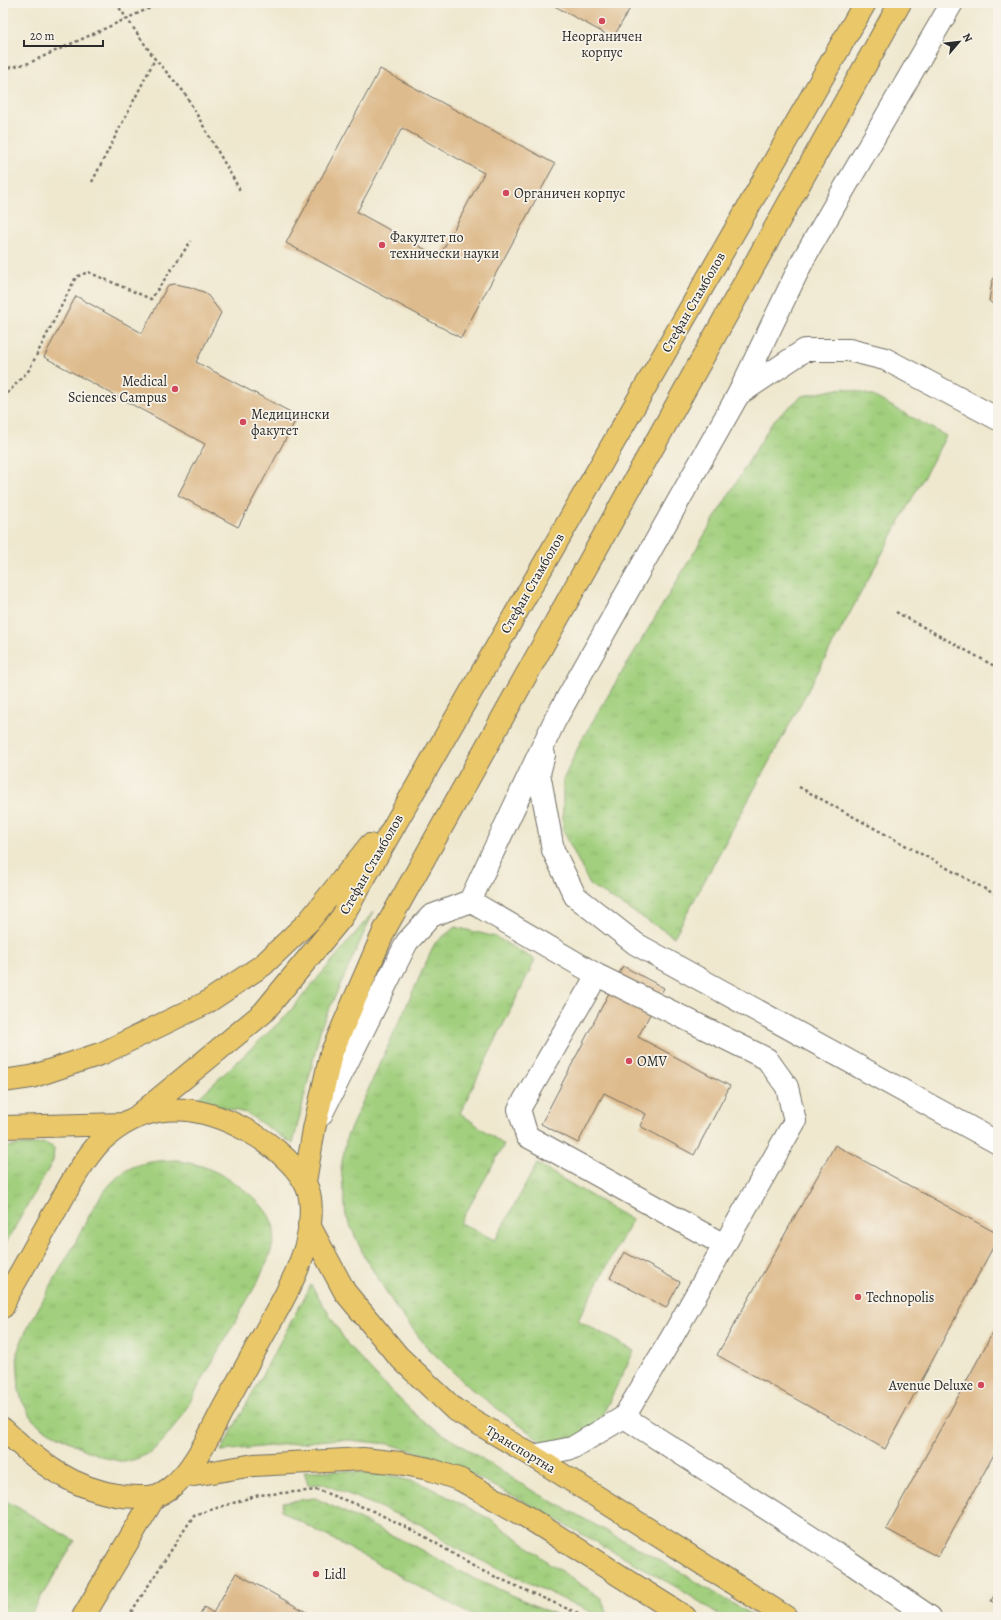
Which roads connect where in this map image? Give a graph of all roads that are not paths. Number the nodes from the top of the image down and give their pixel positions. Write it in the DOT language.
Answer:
graph roads {
  1 [pos="865,3"];
  2 [pos="900,3"];
  3 [pos="952,3"];
  4 [pos="738,395"];
  5 [pos="998,419"];
  6 [pos="554,720"];
  7 [pos="412,793"];
  8 [pos="470,901"];
  9 [pos="597,975"];
  10 [pos="3,1081"];
  11 [pos="131,1120"];
  12 [pos="3,1127"];
  13 [pos="314,1128"];
  14 [pos="998,1143"];
  15 [pos="305,1182"];
  16 [pos="309,1225"];
  17 [pos="724,1246"];
  18 [pos="3,1307"];
  19 [pos="624,1416"];
  20 [pos="3,1429"];
  21 [pos="533,1456"];
  22 [pos="182,1477"];
  23 [pos="155,1496"];
  24 [pos="672,1613"];
  25 [pos="83,1617"];
  26 [pos="786,1617"];
  27 [pos="930,1617"];
  1 -- 7 [label="main road, Стефан Стамболов"];
  2 -- 13 [label="main road"];
  3 -- 4 [label="lane"];
  4 -- 5 [label="lane"];
  4 -- 6 [label="lane"];
  6 -- 8 [label="lane"];
  6 -- 14 [label="lane"];
  7 -- 10 [label="main road"];
  7 -- 11 [label="main road, Стефан Стамболов"];
  8 -- 9 [label="lane"];
  8 -- 13 [label="lane"];
  9 -- 17 [label="lane"];
  9 -- 17 [label="lane"];
  11 -- 12 [label="main road"];
  11 -- 15 [label="main road"];
  11 -- 18 [label="main road, Стефан Стамболов"];
  13 -- 15 [label="main road"];
  15 -- 16 [label="main road"];
  16 -- 21 [label="main road, Транспортна"];
  16 -- 22 [label="main road"];
  17 -- 19 [label="lane"];
  19 -- 21 [label="lane"];
  19 -- 27 [label="lane"];
  20 -- 23 [label="main road"];
  21 -- 26 [label="main road, Транспортна"];
  22 -- 23 [label="main road"];
  22 -- 24 [label="main road"];
  23 -- 25 [label="main road"];
}
